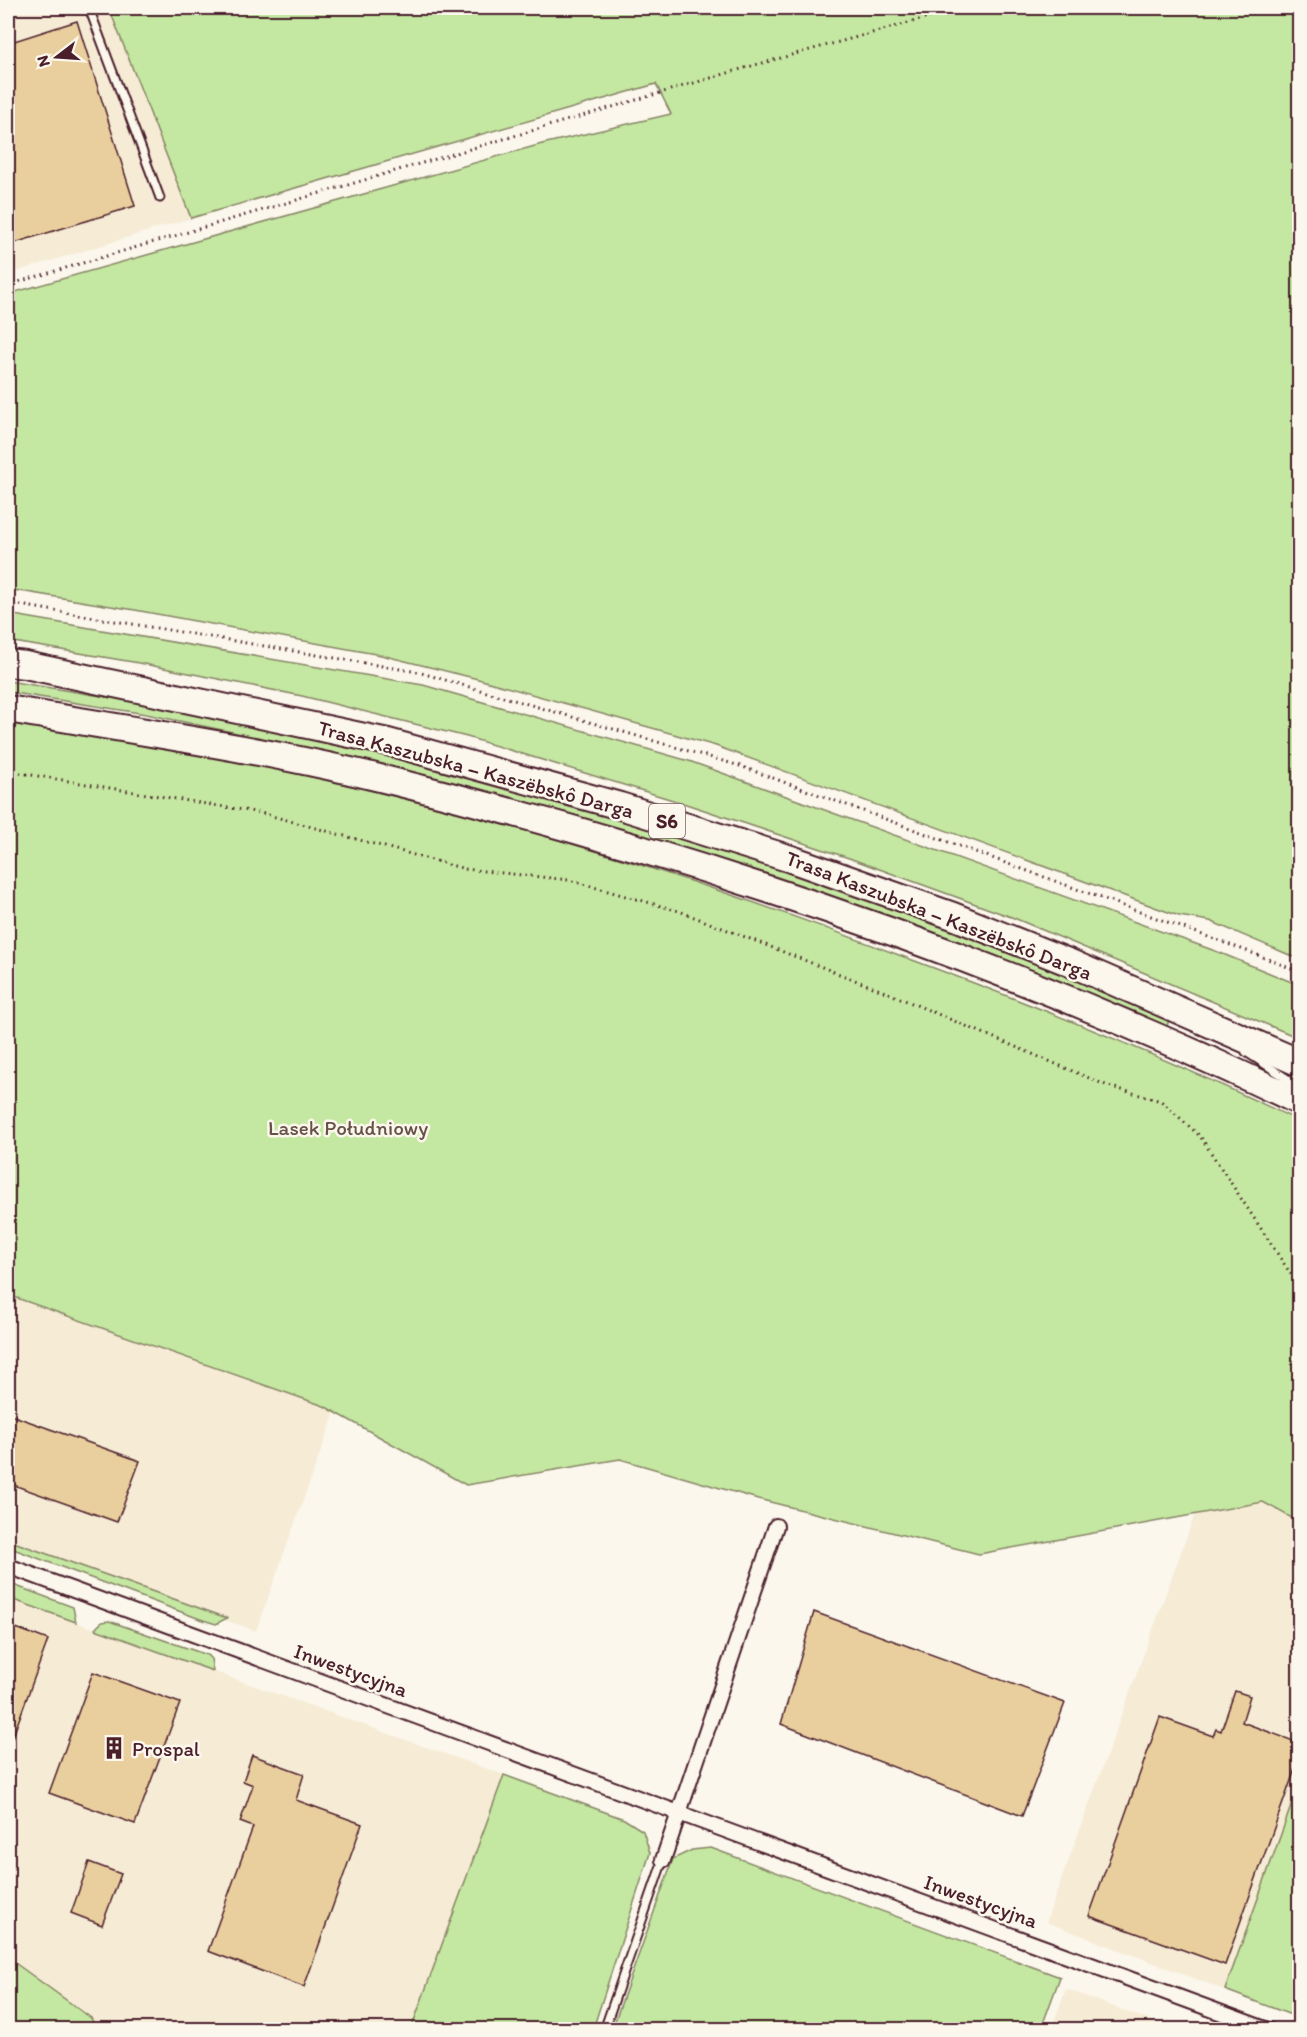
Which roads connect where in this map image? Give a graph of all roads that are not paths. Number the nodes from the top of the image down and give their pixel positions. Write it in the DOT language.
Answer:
graph roads {
  1 [pos="89,8"];
  2 [pos="160,198"];
  3 [pos="8,663"];
  4 [pos="8,710"];
  5 [pos="1184,1011"];
  6 [pos="1232,1042"];
  7 [pos="1169,1044"];
  8 [pos="1241,1048"];
  9 [pos="1234,1063"];
  10 [pos="1256,1070"];
  11 [pos="1296,1082"];
  12 [pos="1299,1085"];
  13 [pos="776,1526"];
  14 [pos="8,1566"];
  15 [pos="680,1813"];
  16 [pos="663,1860"];
  17 [pos="604,2030"];
  18 [pos="1268,2030"];
  1 -- 2 [label="lane"];
  3 -- 5 [label="highway, Trasa Kaszubska – Kaszëbskô Darga / S6"];
  4 -- 7 [label="highway, Trasa Kaszubska – Kaszëbskô Darga / S6"];
  5 -- 6 [label="lane"];
  5 -- 11 [label="highway, Trasa Kaszubska – Kaszëbskô Darga / S6"];
  7 -- 9 [label="lane"];
  7 -- 11 [label="highway, Trasa Kaszubska – Kaszëbskô Darga / S6"];
  8 -- 11 [label="lane"];
  10 -- 11 [label="lane"];
  11 -- 12 [label="lane"];
  13 -- 15 [label="street"];
  14 -- 15 [label="street, Inwestycyjna"];
  15 -- 16 [label="street"];
  15 -- 18 [label="street, Inwestycyjna"];
  16 -- 17 [label="lane"];
}
